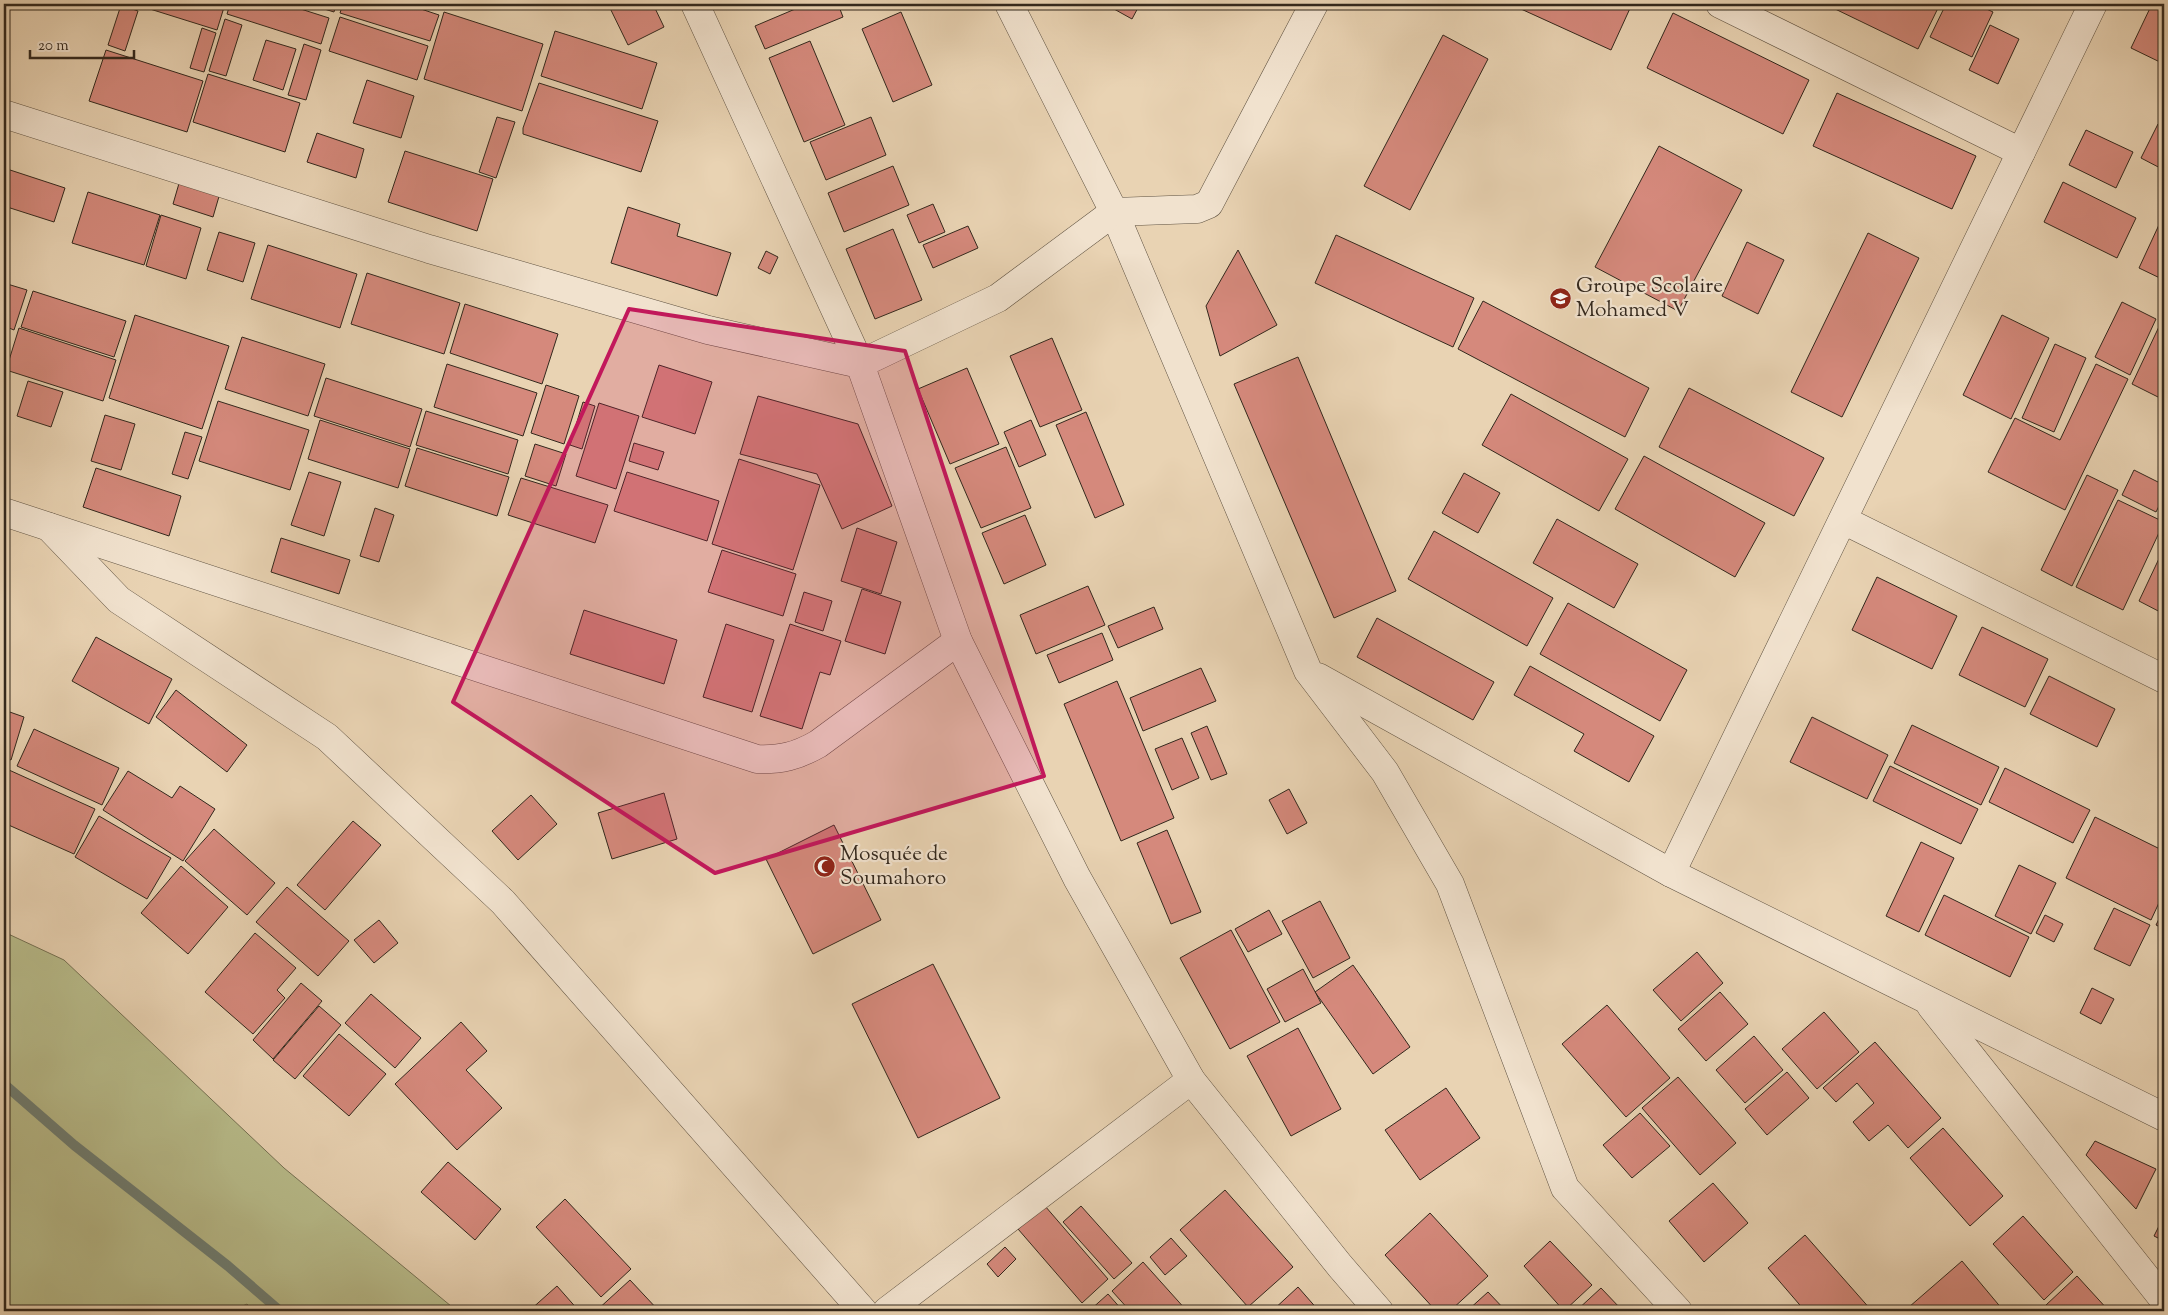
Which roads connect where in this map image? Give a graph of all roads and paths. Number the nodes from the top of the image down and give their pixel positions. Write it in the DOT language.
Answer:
graph roads {
  1 [pos="695,4"];
  2 [pos="1009,4"];
  3 [pos="1314,4"];
  4 [pos="1720,4"];
  5 [pos="2093,4"];
  6 [pos="4,114"];
  7 [pos="2021,152"];
  8 [pos="1114,212"];
  9 [pos="860,364"];
  10 [pos="4,512"];
  11 [pos="1843,520"];
  12 [pos="49,526"];
  13 [pos="958,641"];
  14 [pos="1308,671"];
  15 [pos="2164,679"];
  16 [pos="1671,873"];
  17 [pos="1926,999"];
  18 [pos="1191,1080"];
  19 [pos="2164,1117"];
  20 [pos="2164,1300"];
  21 [pos="863,1311"];
  22 [pos="887,1311"];
  23 [pos="1379,1311"];
  24 [pos="1678,1311"];
  1 -- 9 [label="street"];
  2 -- 8 [label="street"];
  3 -- 8 [label="street"];
  4 -- 7 [label="street"];
  5 -- 7 [label="street"];
  6 -- 9 [label="street"];
  7 -- 11 [label="street"];
  8 -- 9 [label="street"];
  8 -- 14 [label="street"];
  9 -- 13 [label="street"];
  10 -- 12 [label="street"];
  11 -- 15 [label="street"];
  11 -- 16 [label="street"];
  12 -- 13 [label="street"];
  12 -- 21 [label="street"];
  13 -- 18 [label="street"];
  14 -- 16 [label="street"];
  14 -- 24 [label="street"];
  16 -- 17 [label="street"];
  17 -- 19 [label="street"];
  17 -- 20 [label="street"];
  18 -- 22 [label="street"];
  18 -- 23 [label="street"];
}
